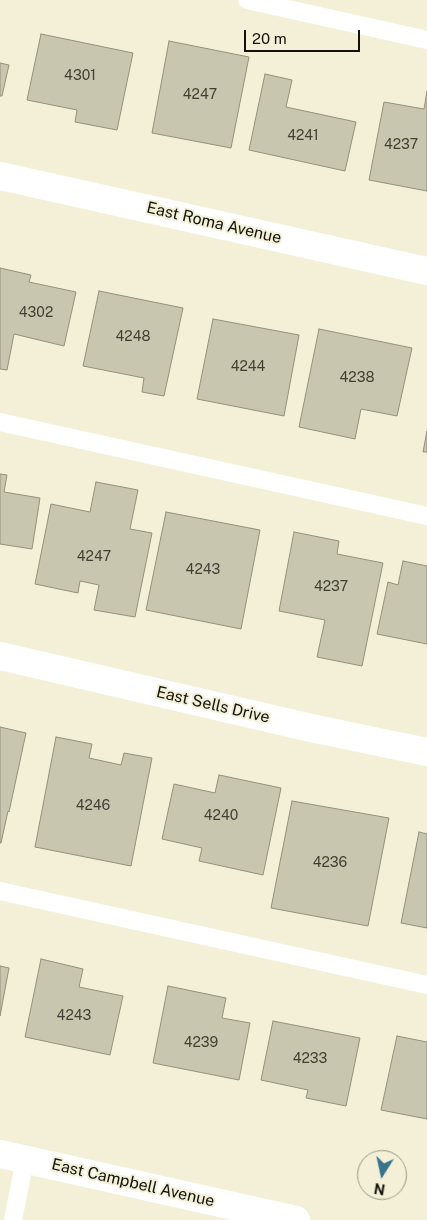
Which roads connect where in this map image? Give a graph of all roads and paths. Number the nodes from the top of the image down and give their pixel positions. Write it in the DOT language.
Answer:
graph roads {
  1 [pos="247,0"];
  2 [pos="427,40"];
  3 [pos="0,176"];
  4 [pos="427,271"];
  5 [pos="0,422"];
  6 [pos="427,516"];
  7 [pos="0,656"];
  8 [pos="427,752"];
  9 [pos="0,891"];
  10 [pos="427,985"];
  11 [pos="13,1156"];
  12 [pos="13,1220"];
  13 [pos="296,1220"];
  1 -- 2 [label="lane"];
  3 -- 4 [label="street, East Roma Avenue"];
  5 -- 6 [label="lane"];
  7 -- 8 [label="street, East Sells Drive"];
  9 -- 10 [label="lane"];
  11 -- 12 [label="lane"];
  11 -- 13 [label="street, East Campbell Avenue"];
}
